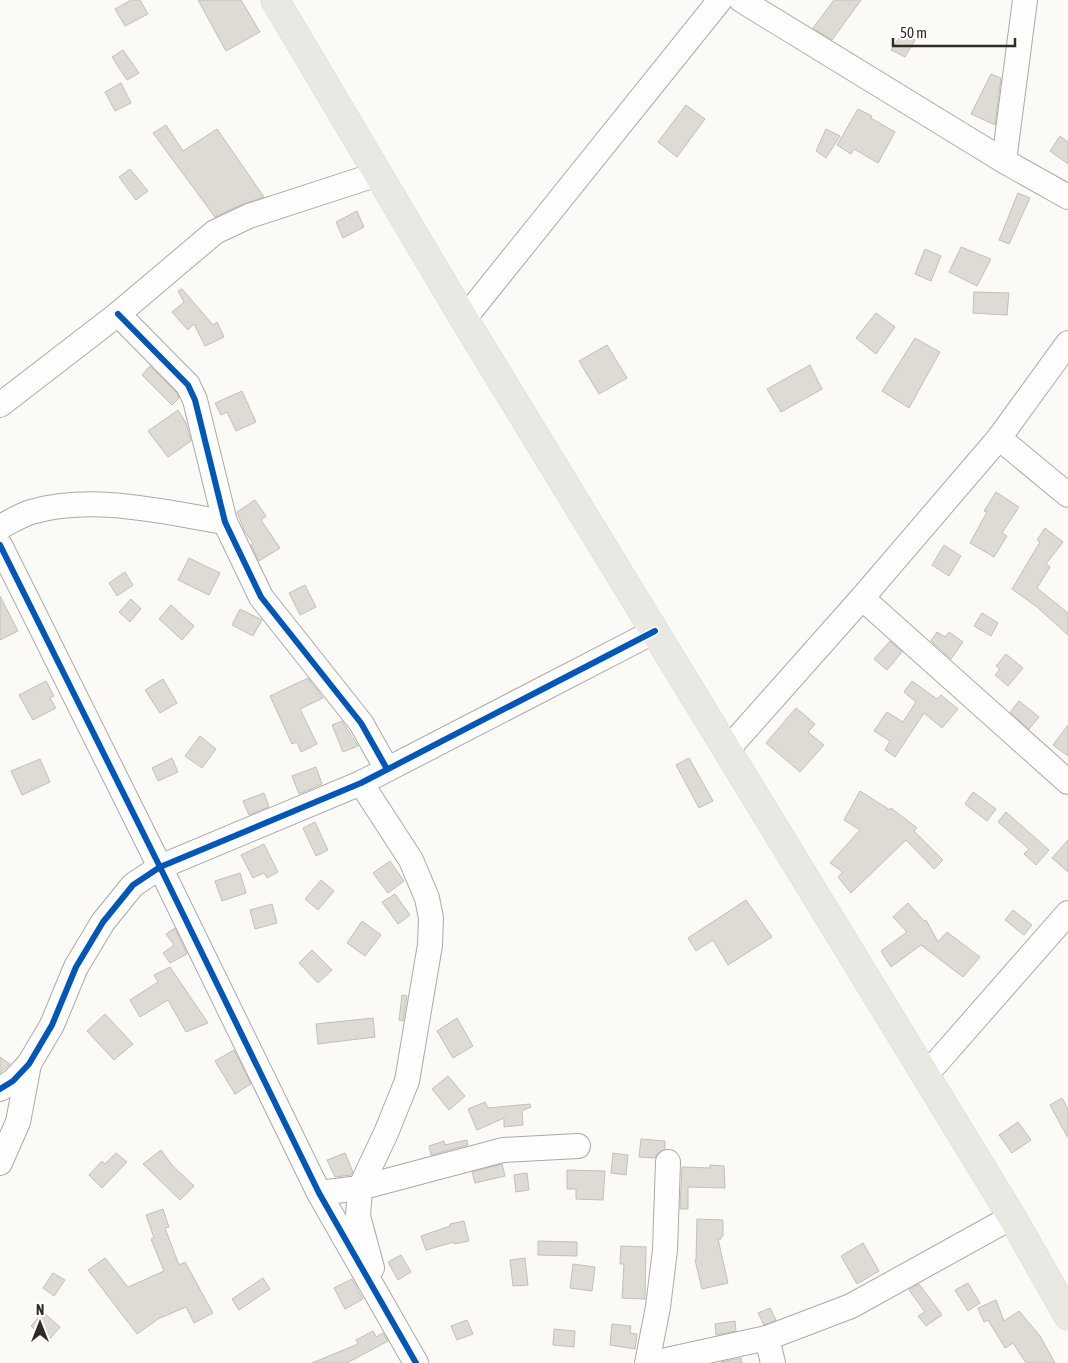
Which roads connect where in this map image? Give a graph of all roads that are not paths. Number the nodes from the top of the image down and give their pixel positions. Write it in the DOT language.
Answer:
graph roads {
  1 [pos="275,0"];
  2 [pos="720,0"];
  3 [pos="741,0"];
  4 [pos="1025,0"];
  5 [pos="1004,162"];
  6 [pos="378,174"];
  7 [pos="1068,197"];
  8 [pos="118,314"];
  9 [pos="464,319"];
  10 [pos="1068,343"];
  11 [pos="0,405"];
  12 [pos="999,438"];
  13 [pos="1068,495"];
  14 [pos="225,522"];
  15 [pos="0,527"];
  16 [pos="2,555"];
  17 [pos="862,598"];
  18 [pos="655,631"];
  19 [pos="727,750"];
  20 [pos="387,769"];
  21 [pos="361,782"];
  22 [pos="1068,782"];
  23 [pos="160,867"];
  24 [pos="1068,913"];
  25 [pos="29,1064"];
  26 [pos="925,1076"];
  27 [pos="0,1089"];
  28 [pos="578,1146"];
  29 [pos="0,1162"];
  30 [pos="668,1162"];
  31 [pos="360,1188"];
  32 [pos="319,1194"];
  33 [pos="1012,1217"];
  34 [pos="1059,1284"];
  35 [pos="380,1299"];
  36 [pos="1068,1316"];
  37 [pos="767,1338"];
  38 [pos="416,1363"];
  39 [pos="648,1363"];
  40 [pos="653,1363"];
  41 [pos="773,1363"];
  1 -- 6 [label="main road"];
  2 -- 9 [label="street"];
  3 -- 5 [label="street"];
  4 -- 5 [label="street"];
  5 -- 7 [label="street"];
  6 -- 8 [label="street"];
  6 -- 9 [label="main road"];
  8 -- 11 [label="street"];
  8 -- 14 [label="street"];
  9 -- 18 [label="main road"];
  10 -- 12 [label="street"];
  12 -- 13 [label="street"];
  12 -- 17 [label="street"];
  14 -- 15 [label="street"];
  14 -- 20 [label="street"];
  16 -- 23 [label="street"];
  17 -- 19 [label="street"];
  17 -- 22 [label="street"];
  18 -- 19 [label="main road"];
  18 -- 20 [label="street"];
  19 -- 26 [label="main road"];
  20 -- 21 [label="street"];
  21 -- 23 [label="street"];
  21 -- 31 [label="street"];
  23 -- 25 [label="street"];
  23 -- 32 [label="street"];
  24 -- 26 [label="street"];
  25 -- 27 [label="street"];
  25 -- 29 [label="street"];
  26 -- 33 [label="main road"];
  28 -- 31 [label="street"];
  30 -- 39 [label="street"];
  31 -- 32 [label="street"];
  31 -- 35 [label="street"];
  32 -- 35 [label="street"];
  33 -- 34 [label="main road"];
  33 -- 37 [label="street"];
  34 -- 36 [label="main road"];
  35 -- 38 [label="street"];
  37 -- 40 [label="street"];
  37 -- 41 [label="street"];
}
